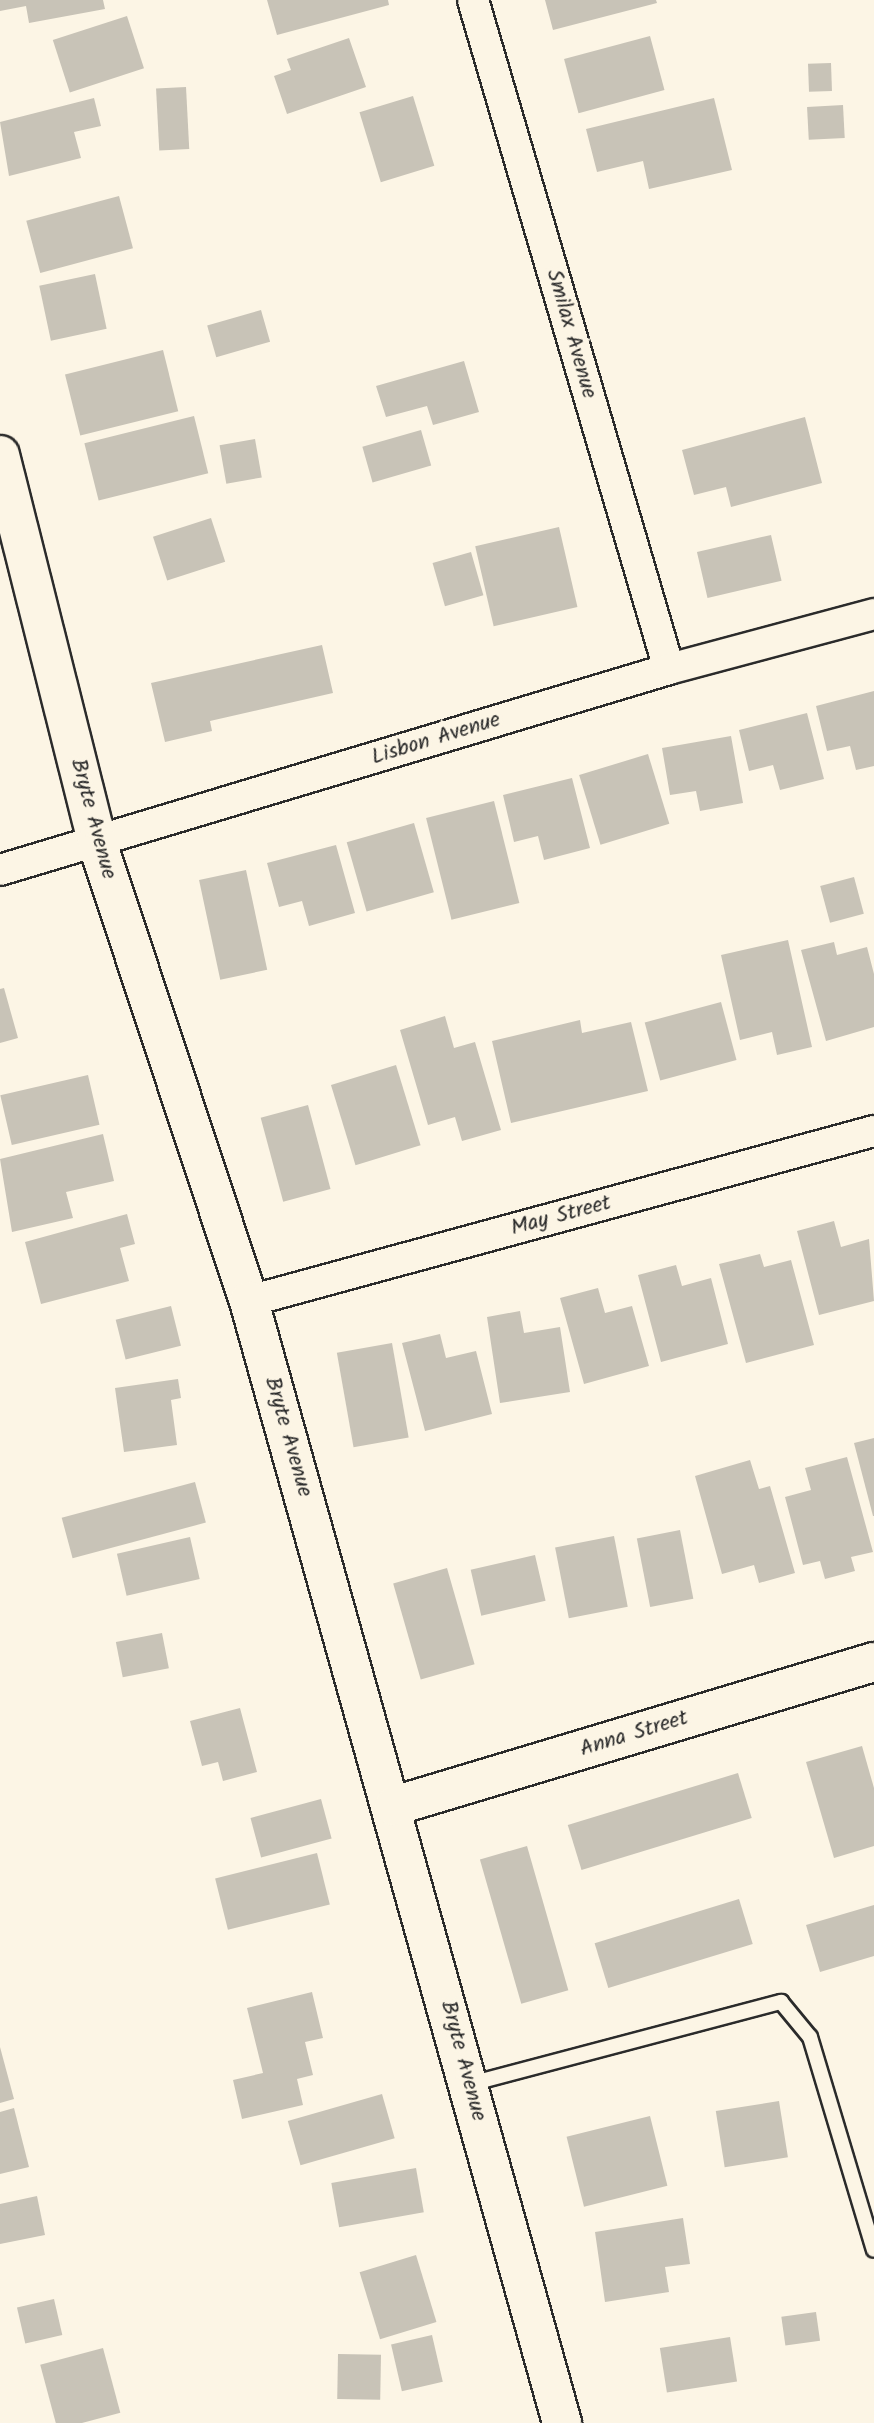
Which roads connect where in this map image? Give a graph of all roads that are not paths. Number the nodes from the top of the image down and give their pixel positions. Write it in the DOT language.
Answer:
graph roads {
  1 [pos="473,0"];
  2 [pos="0,455"];
  3 [pos="874,614"];
  4 [pos="669,669"];
  5 [pos="97,842"];
  6 [pos="0,870"];
  7 [pos="874,1131"];
  8 [pos="249,1301"];
  9 [pos="874,1662"];
  10 [pos="394,1806"];
  11 [pos="470,2084"];
  12 [pos="874,2250"];
  13 [pos="562,2423"];
  1 -- 4 [label="street, Smilax Avenue"];
  2 -- 5 [label="street, Bryte Avenue"];
  3 -- 4 [label="street, Lisbon Avenue"];
  4 -- 5 [label="street, Lisbon Avenue"];
  5 -- 6 [label="street, Lisbon Avenue"];
  5 -- 8 [label="street, Bryte Avenue"];
  7 -- 8 [label="street, May Street"];
  8 -- 10 [label="street, Bryte Avenue"];
  9 -- 10 [label="street, Anna Street"];
  10 -- 11 [label="street, Bryte Avenue"];
  11 -- 12 [label="lane"];
  11 -- 13 [label="street, Bryte Avenue"];
}
